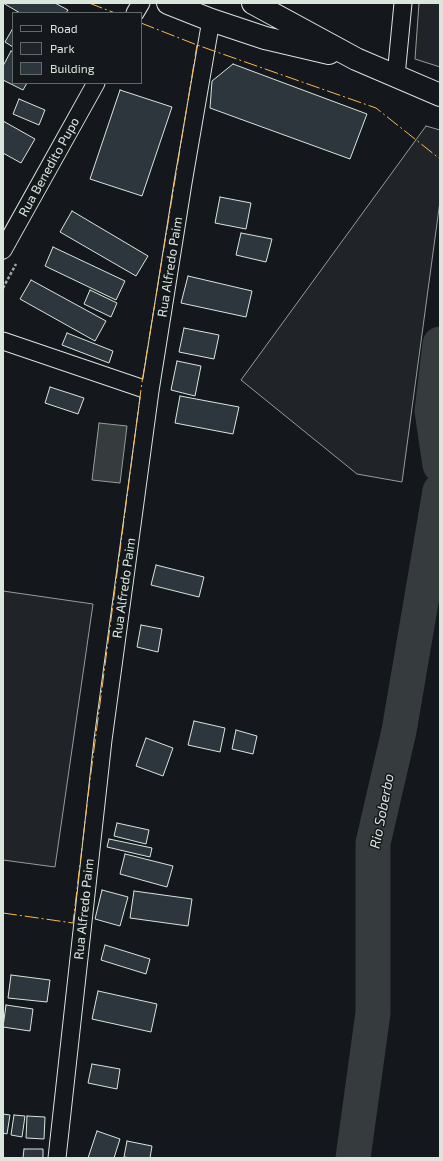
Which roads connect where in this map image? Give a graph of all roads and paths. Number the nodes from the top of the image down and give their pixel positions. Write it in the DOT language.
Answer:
graph roads {
  1 [pos="141,3"];
  2 [pos="168,3"];
  3 [pos="253,3"];
  4 [pos="403,3"];
  5 [pos="136,12"];
  6 [pos="212,20"];
  7 [pos="356,59"];
  8 [pos="396,76"];
  9 [pos="95,84"];
  10 [pos="435,94"];
  11 [pos="3,250"];
  12 [pos="3,341"];
  13 [pos="150,391"];
  14 [pos="57,1158"];
  1 -- 5 [label="street"];
  2 -- 6 [label="main road"];
  3 -- 7 [label="main road"];
  4 -- 8 [label="street"];
  6 -- 7 [label="main road"];
  6 -- 13 [label="street, Rua Alfredo Paim"];
  7 -- 8 [label="main road"];
  8 -- 10 [label="main road"];
  9 -- 11 [label="street, Rua Benedito Pupo"];
  12 -- 13 [label="street"];
  13 -- 14 [label="street, Rua Alfredo Paim"];
}
